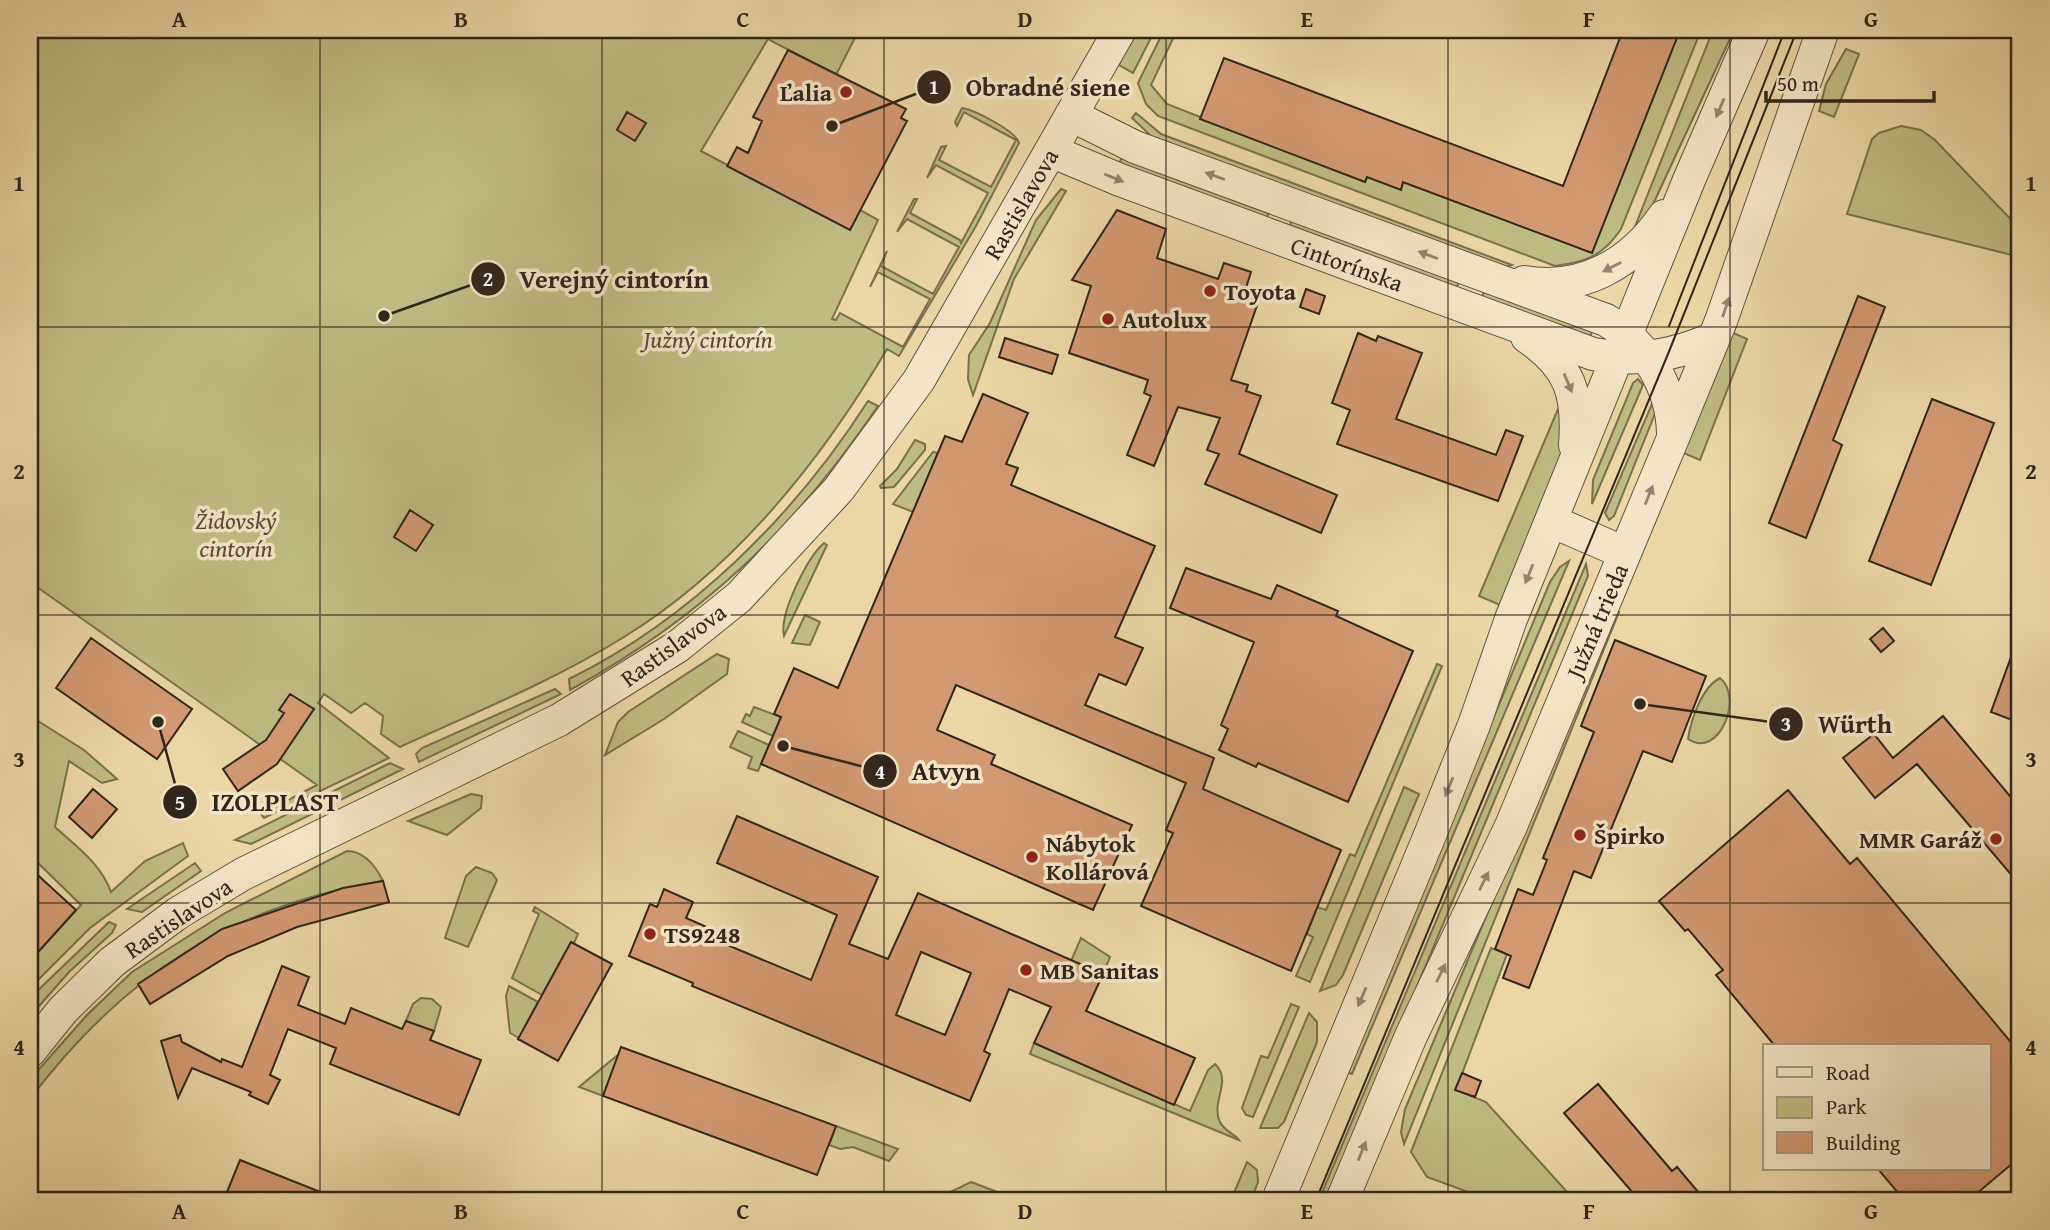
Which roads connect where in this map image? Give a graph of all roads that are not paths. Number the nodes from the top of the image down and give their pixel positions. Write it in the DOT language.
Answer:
graph roads {
  1 [pos="1119,30"];
  2 [pos="1754,30"];
  3 [pos="1823,30"];
  4 [pos="1071,115"];
  5 [pos="1051,151"];
  6 [pos="1689,180"];
  7 [pos="1481,274"];
  8 [pos="1502,321"];
  9 [pos="1714,338"];
  10 [pos="1631,351"];
  11 [pos="1673,438"];
  12 [pos="1573,465"];
  13 [pos="1551,521"];
  14 [pos="1625,553"];
  15 [pos="30,1051"];
  16 [pos="1278,1200"];
  17 [pos="1342,1200"];
  1 -- 4 [label="street, Rastislavova"];
  2 -- 6 [label="street, one-way"];
  9 -- 3 [label="street, Južná trieda, one-way"];
  4 -- 5 [label="street, Rastislavova"];
  7 -- 4 [label="street, Cintorínska, one-way"];
  5 -- 8 [label="street, Cintorínska, one-way"];
  5 -- 15 [label="street, Rastislavova"];
  6 -- 7 [label="street, one-way"];
  6 -- 10 [label="street"];
  7 -- 10 [label="street, Cintorínska"];
  8 -- 10 [label="street, Cintorínska"];
  8 -- 12 [label="street, one-way"];
  9 -- 10 [label="street, Cintorínska"];
  9 -- 11 [label="street, Južná trieda"];
  10 -- 11 [label="street, Cintorínska"];
  10 -- 12 [label="street"];
  14 -- 11 [label="street, Južná trieda, one-way"];
  12 -- 13 [label="street"];
  13 -- 14 [label="street"];
  13 -- 16 [label="street, one-way"];
  17 -- 14 [label="street, Južná trieda, one-way"];
}
